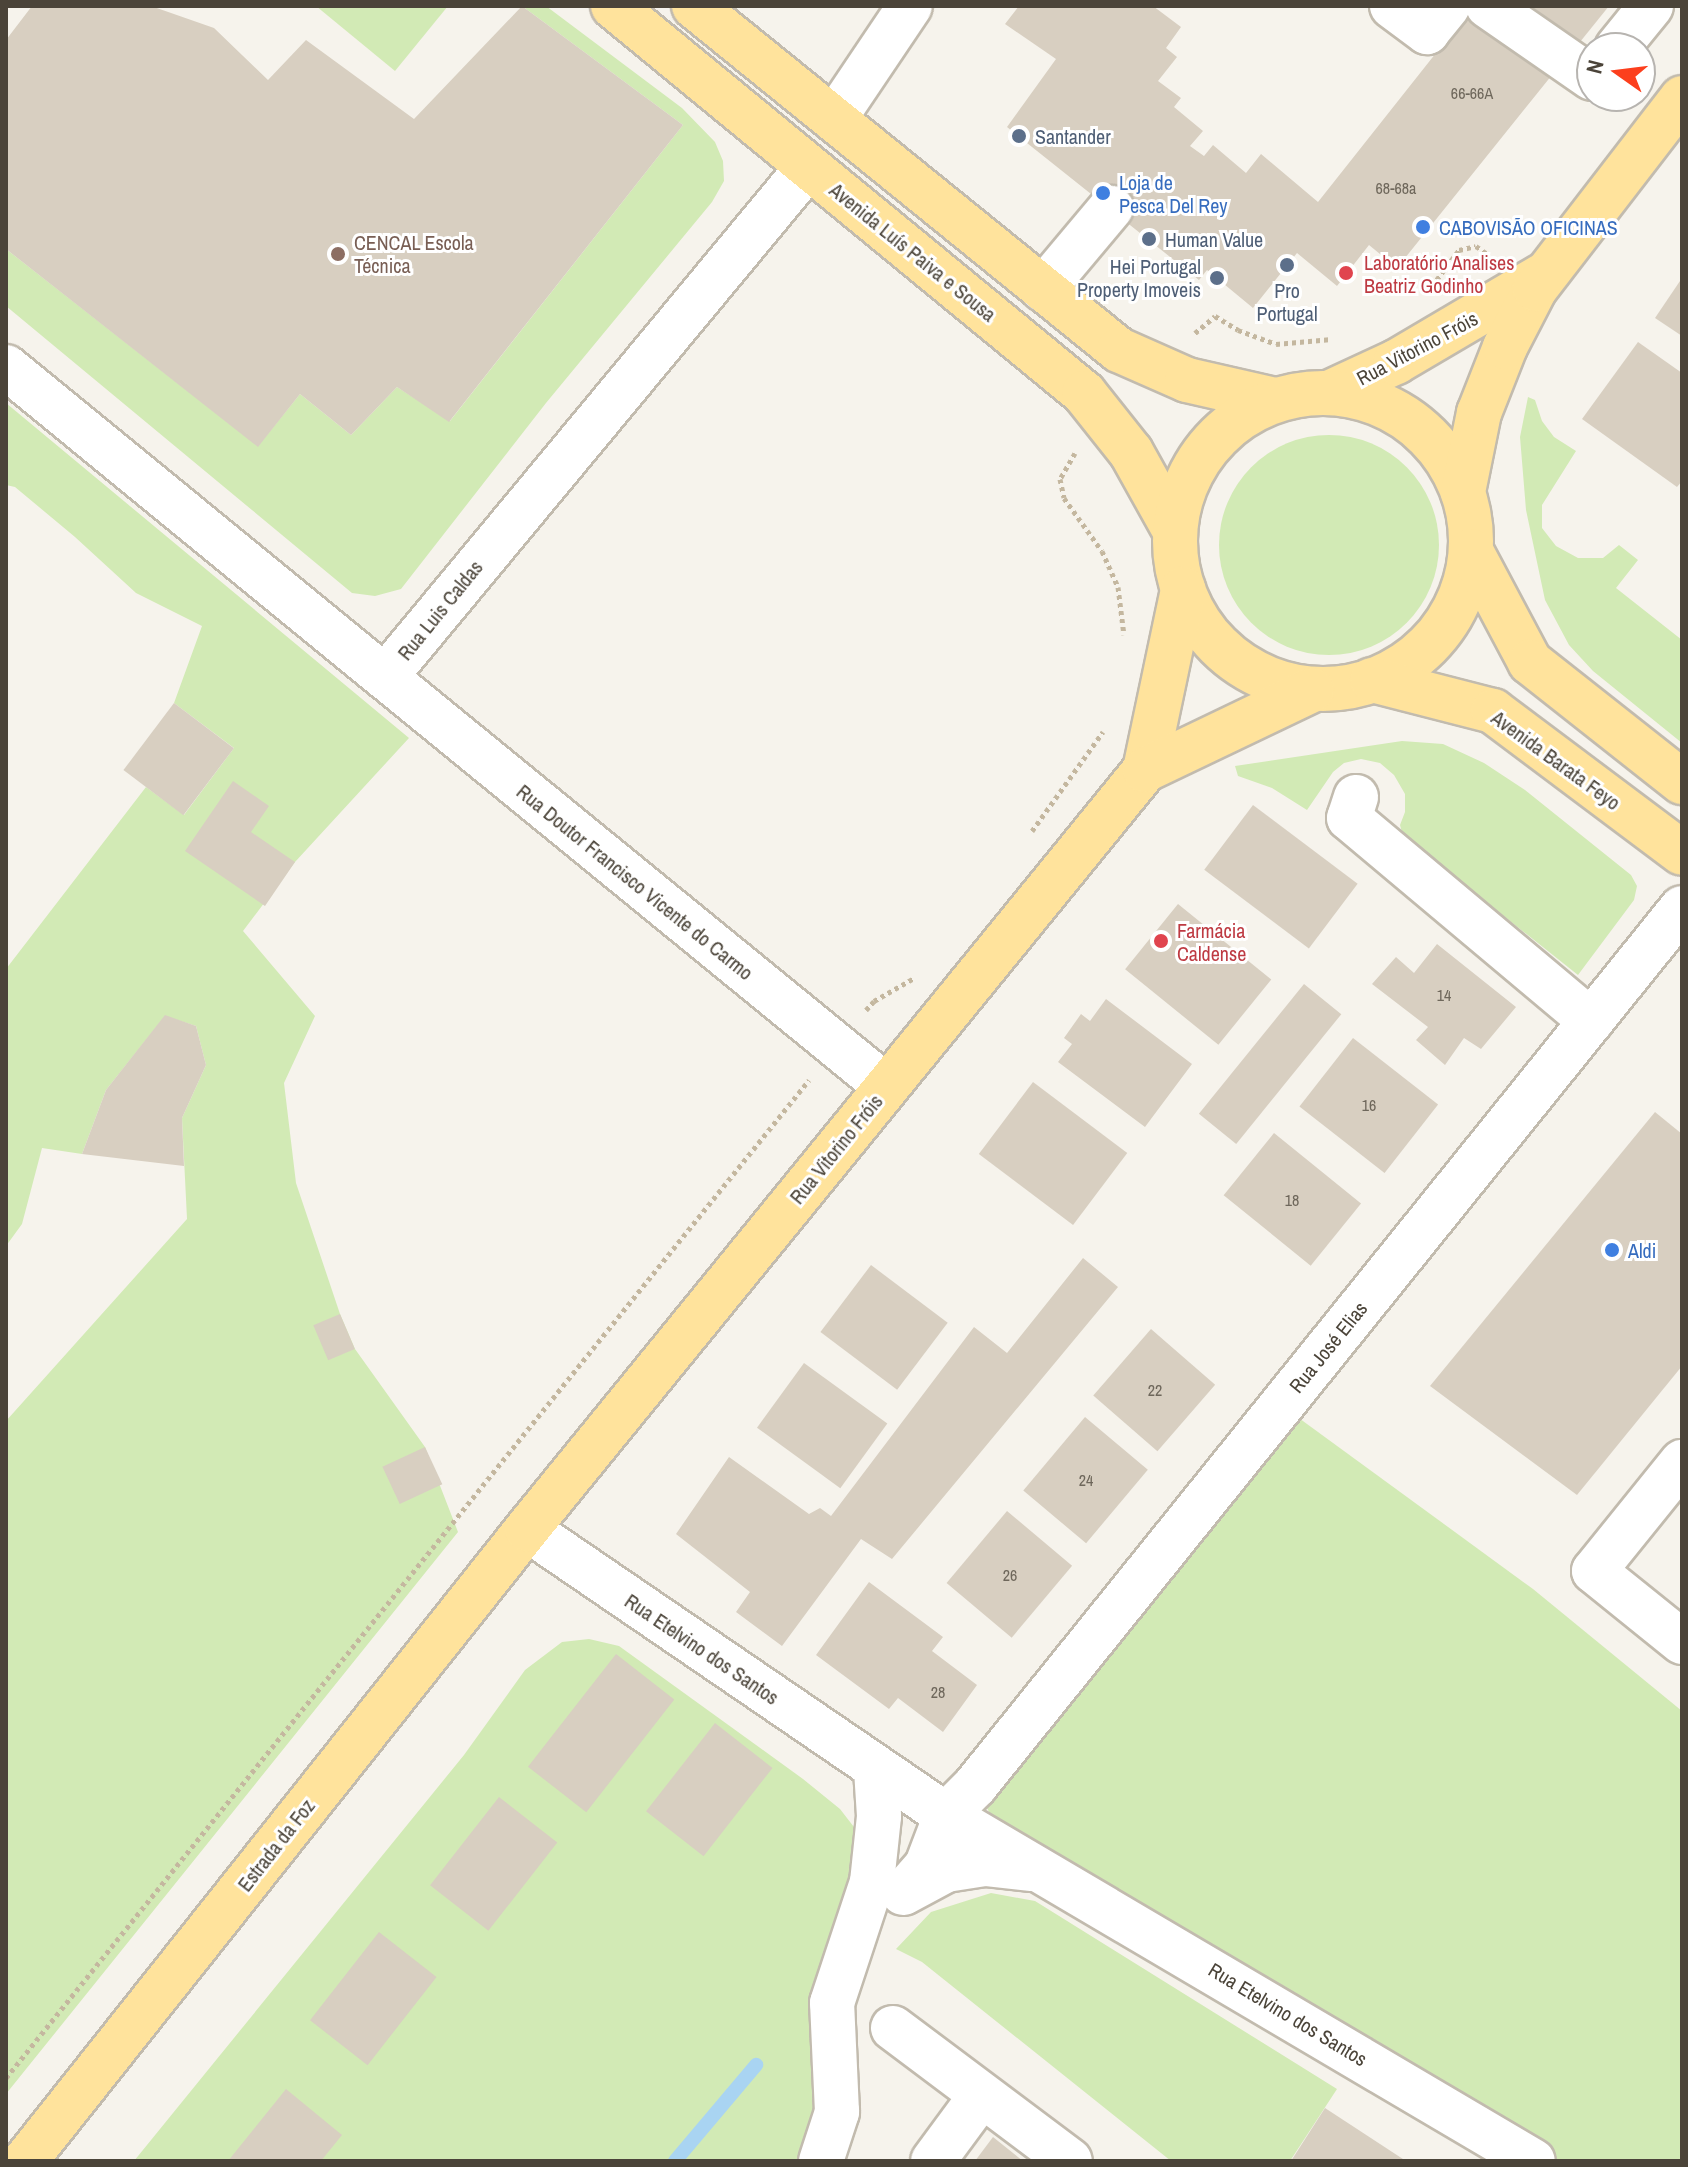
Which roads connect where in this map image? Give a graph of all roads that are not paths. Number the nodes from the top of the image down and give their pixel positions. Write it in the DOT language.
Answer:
graph roads {
  1 [pos="613,6"];
  2 [pos="694,6"];
  3 [pos="910,6"];
  4 [pos="1392,6"];
  5 [pos="1448,6"];
  6 [pos="1488,6"];
  7 [pos="1651,6"];
  8 [pos="1610,29"];
  9 [pos="1576,67"];
  10 [pos="1682,98"];
  11 [pos="834,119"];
  12 [pos="808,167"];
  13 [pos="1111,208"];
  14 [pos="1535,280"];
  15 [pos="1043,289"];
  16 [pos="6,367"];
  17 [pos="1331,392"];
  18 [pos="1275,400"];
  19 [pos="1463,492"];
  20 [pos="1175,531"];
  21 [pos="1471,551"];
  22 [pos="1183,589"];
  23 [pos="385,677"];
  24 [pos="1372,680"];
  25 [pos="1312,690"];
  26 [pos="1145,770"];
  27 [pos="1682,782"];
  28 [pos="1356,797"];
  29 [pos="1682,853"];
  30 [pos="1682,908"];
  31 [pos="1591,1021"];
  32 [pos="887,1087"];
  33 [pos="1682,1462"];
  34 [pos="527,1529"];
  35 [pos="1682,1642"];
  36 [pos="876,1769"];
  37 [pos="960,1800"];
  38 [pos="1041,1870"];
  39 [pos="887,1887"];
  40 [pos="893,2028"];
  41 [pos="981,2096"];
  42 [pos="25,2161"];
  43 [pos="821,2161"];
  44 [pos="933,2161"];
  45 [pos="1070,2161"];
  46 [pos="1533,2161"];
  1 -- 12 [label="main road, Avenida Luís Paiva e Sousa"];
  2 -- 11 [label="main road"];
  3 -- 11 [label="street"];
  4 -- 5 [label="street"];
  6 -- 9 [label="street"];
  7 -- 8 [label="street"];
  10 -- 14 [label="main road, Rua Vitorino Fróis"];
  11 -- 15 [label="main road"];
  12 -- 20 [label="main road, Avenida Luís Paiva e Sousa"];
  12 -- 23 [label="street, Rua Luis Caldas"];
  13 -- 15 [label="street"];
  14 -- 17 [label="main road, Rua Vitorino Fróis"];
  14 -- 19 [label="main road, Rua Vitorino Fróis"];
  15 -- 18 [label="main road"];
  16 -- 23 [label="street, Rua Luis Caldas"];
  17 -- 18 [label="main road"];
  17 -- 19 [label="main road"];
  18 -- 20 [label="main road"];
  19 -- 21 [label="main road"];
  20 -- 22 [label="main road"];
  21 -- 24 [label="main road"];
  21 -- 27 [label="main road"];
  22 -- 25 [label="main road"];
  22 -- 26 [label="main road, Rua Vitorino Fróis"];
  23 -- 32 [label="street, Rua Doutor Francisco Vicente do Carmo"];
  24 -- 25 [label="main road"];
  24 -- 29 [label="main road, Avenida Barata Feyo"];
  25 -- 26 [label="main road, Rua Vitorino Fróis"];
  26 -- 32 [label="main road, Rua Vitorino Fróis"];
  28 -- 31 [label="street"];
  30 -- 31 [label="street, Rua José Elias"];
  31 -- 37 [label="street, Rua José Elias"];
  32 -- 34 [label="main road, Rua Vitorino Fróis"];
  33 -- 35 [label="street"];
  34 -- 36 [label="street, Rua Etelvino dos Santos"];
  34 -- 42 [label="main road, Estrada da Foz"];
  36 -- 37 [label="street, Rua Etelvino dos Santos"];
  36 -- 39 [label="street"];
  37 -- 38 [label="street, Rua Etelvino dos Santos"];
  37 -- 39 [label="street, Rua José Elias"];
  38 -- 39 [label="street"];
  38 -- 46 [label="street, Rua Etelvino dos Santos"];
  39 -- 43 [label="street"];
  40 -- 41 [label="street"];
  41 -- 44 [label="street"];
  41 -- 45 [label="street"];
}
